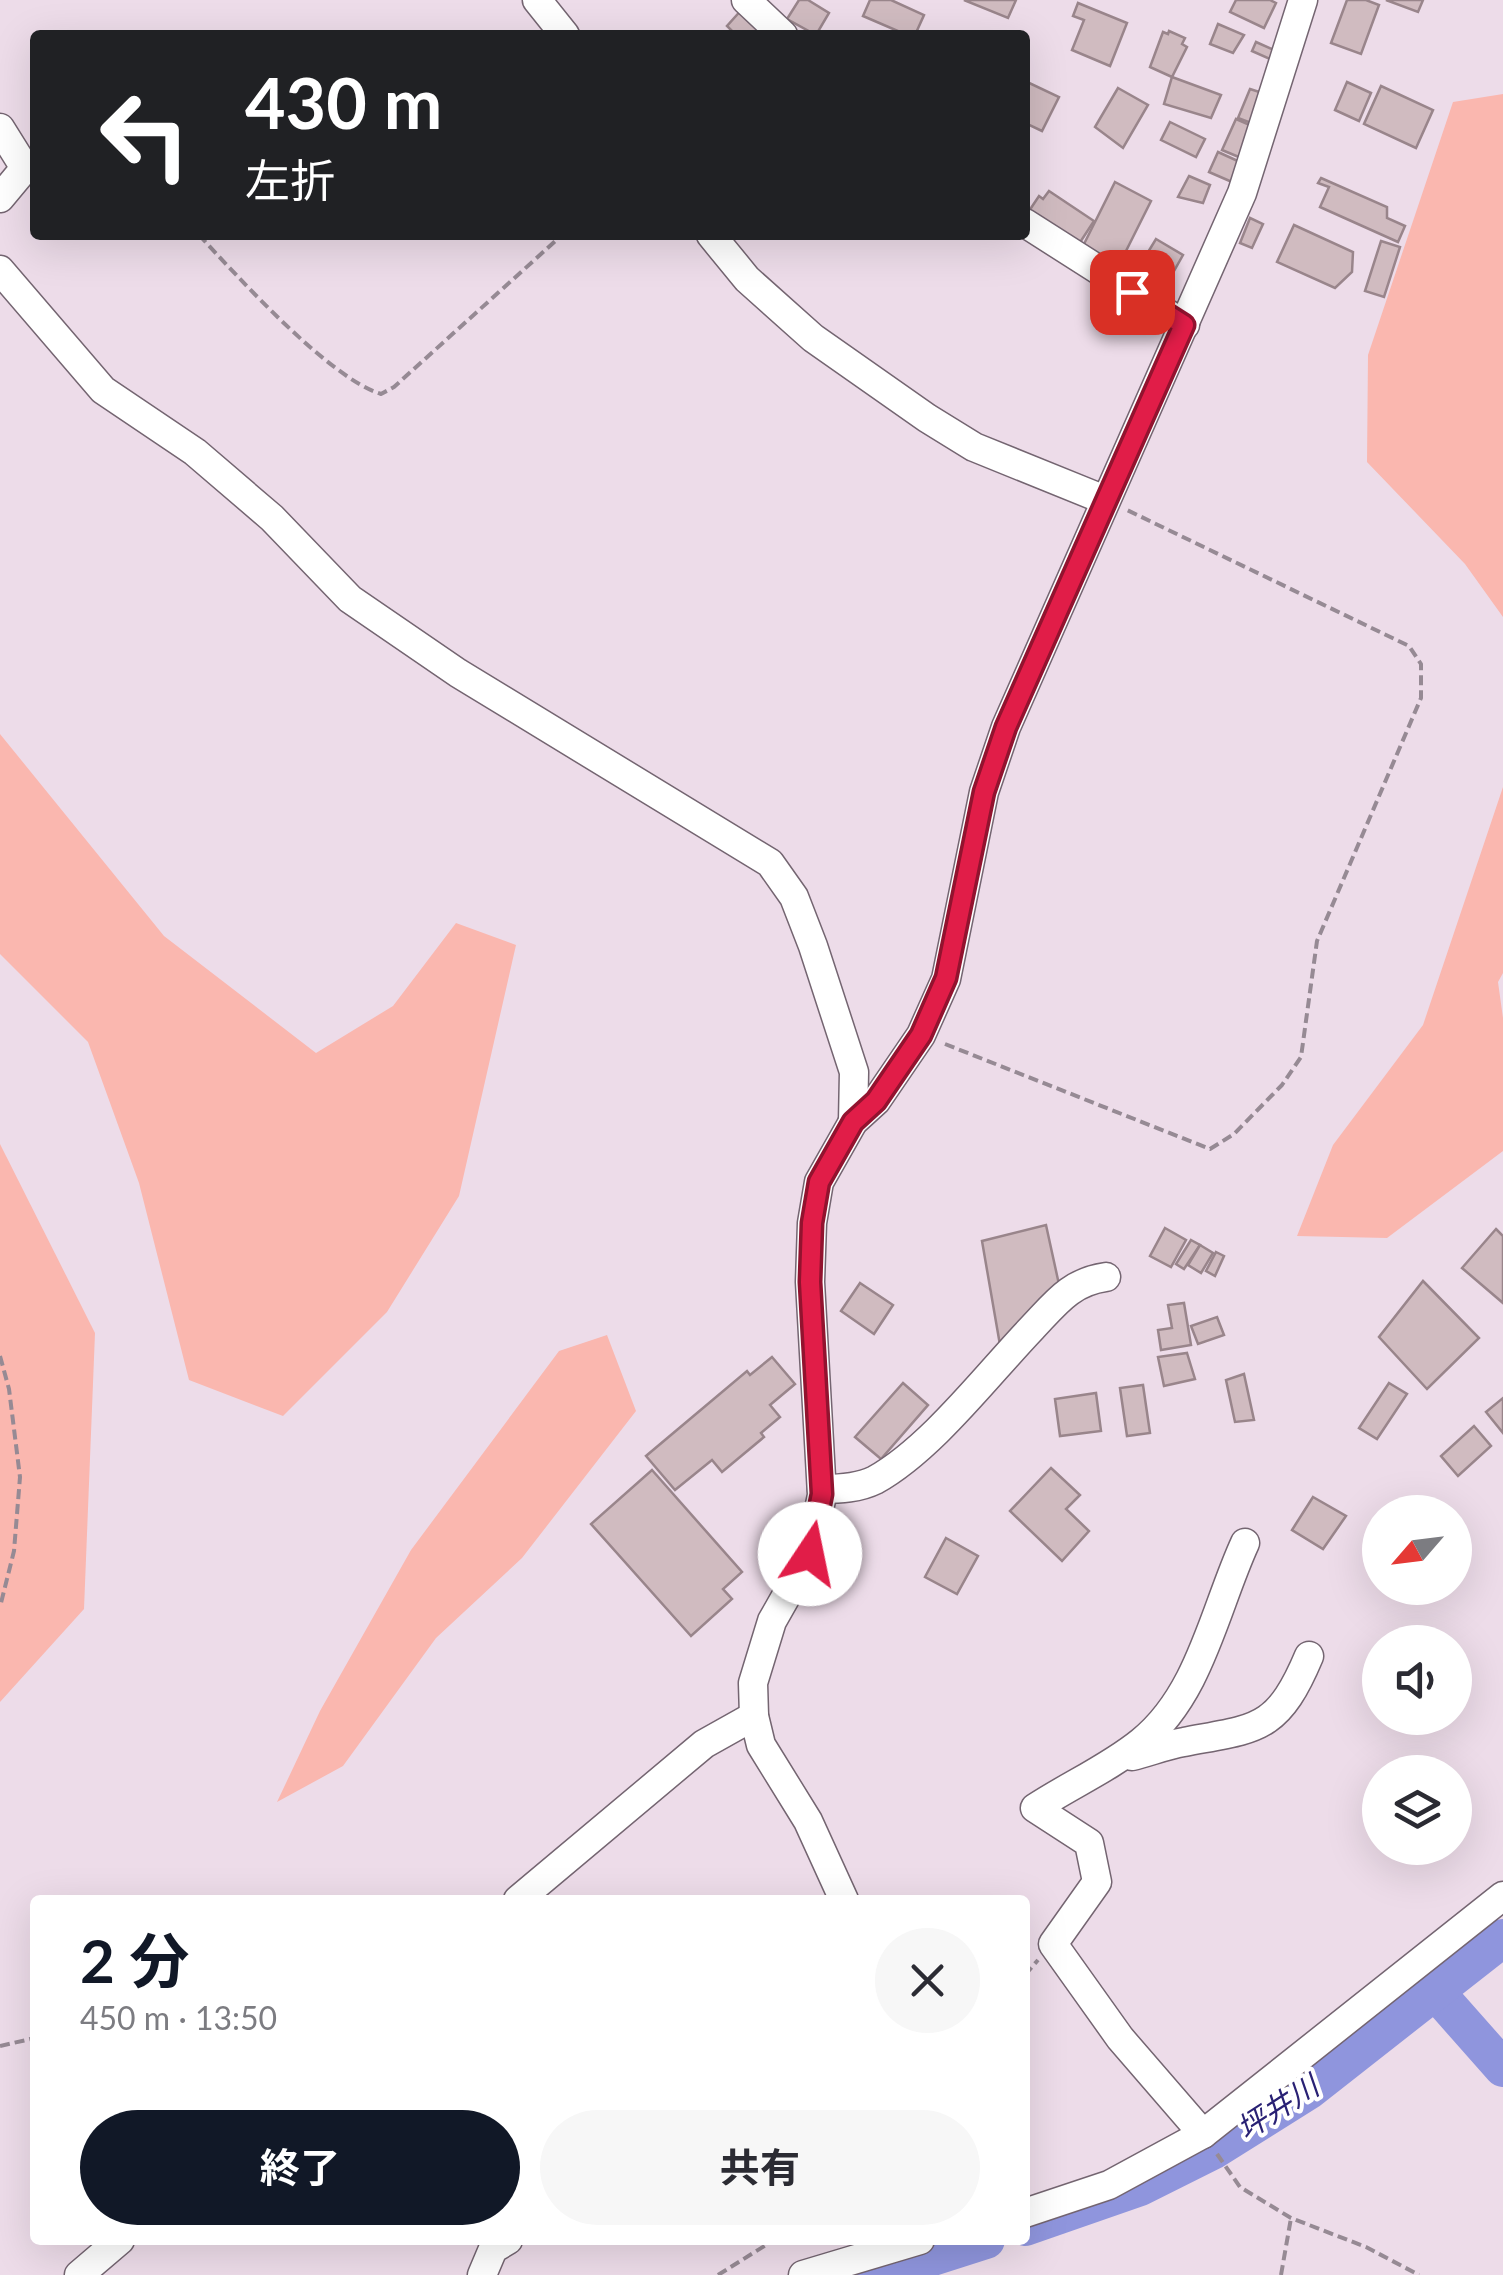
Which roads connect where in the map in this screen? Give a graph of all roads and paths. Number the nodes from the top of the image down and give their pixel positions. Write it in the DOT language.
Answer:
graph roads {
  1 [pos="538,0"];
  2 [pos="746,0"];
  3 [pos="1303,0"];
  4 [pos="562,30"];
  5 [pos="778,30"];
  6 [pos="0,128"];
  7 [pos="0,198"];
  8 [pos="1030,226"];
  9 [pos="203,240"];
  10 [pos="556,240"];
  11 [pos="716,240"];
  12 [pos="0,270"];
  13 [pos="1184,325"];
  14 [pos="1105,500"];
  15 [pos="921,1035"];
  16 [pos="853,1122"];
  17 [pos="1106,1277"];
  18 [pos="0,1356"];
  19 [pos="822,1490"];
  20 [pos="1245,1543"];
  21 [pos="0,1607"];
  22 [pos="1309,1656"];
  23 [pos="754,1716"];
  24 [pos="1116,1760"];
  25 [pos="524,1895"];
  26 [pos="842,1895"];
  27 [pos="1503,1896"];
  28 [pos="30,2039"];
  29 [pos="0,2046"];
  30 [pos="1204,2134"];
  31 [pos="1030,2212"];
  32 [pos="1291,2218"];
  33 [pos="114,2245"];
  34 [pos="499,2245"];
  35 [pos="766,2245"];
  36 [pos="903,2245"];
  37 [pos="79,2275"];
  38 [pos="482,2275"];
  39 [pos="718,2275"];
  40 [pos="803,2275"];
  41 [pos="1281,2275"];
  42 [pos="1420,2275"];
  1 -- 4 [label="street"];
  2 -- 5 [label="street"];
  3 -- 13 [label="street"];
  6 -- 7 [label="street"];
  8 -- 13 [label="street"];
  9 -- 10 [label="path"];
  11 -- 14 [label="street"];
  12 -- 16 [label="street"];
  13 -- 14 [label="street"];
  14 -- 15 [label="street"];
  14 -- 15 [label="path"];
  15 -- 16 [label="street"];
  16 -- 19 [label="street"];
  17 -- 19 [label="street"];
  18 -- 21 [label="path"];
  19 -- 23 [label="street"];
  20 -- 24 [label="street"];
  22 -- 24 [label="street"];
  23 -- 25 [label="street"];
  23 -- 26 [label="street"];
  24 -- 30 [label="street"];
  27 -- 30 [label="street"];
  28 -- 29 [label="path"];
  30 -- 31 [label="street"];
  30 -- 32 [label="path"];
  32 -- 41 [label="path"];
  32 -- 42 [label="path"];
  33 -- 37 [label="street"];
  34 -- 38 [label="street"];
  35 -- 39 [label="path"];
  36 -- 40 [label="street"];
}
